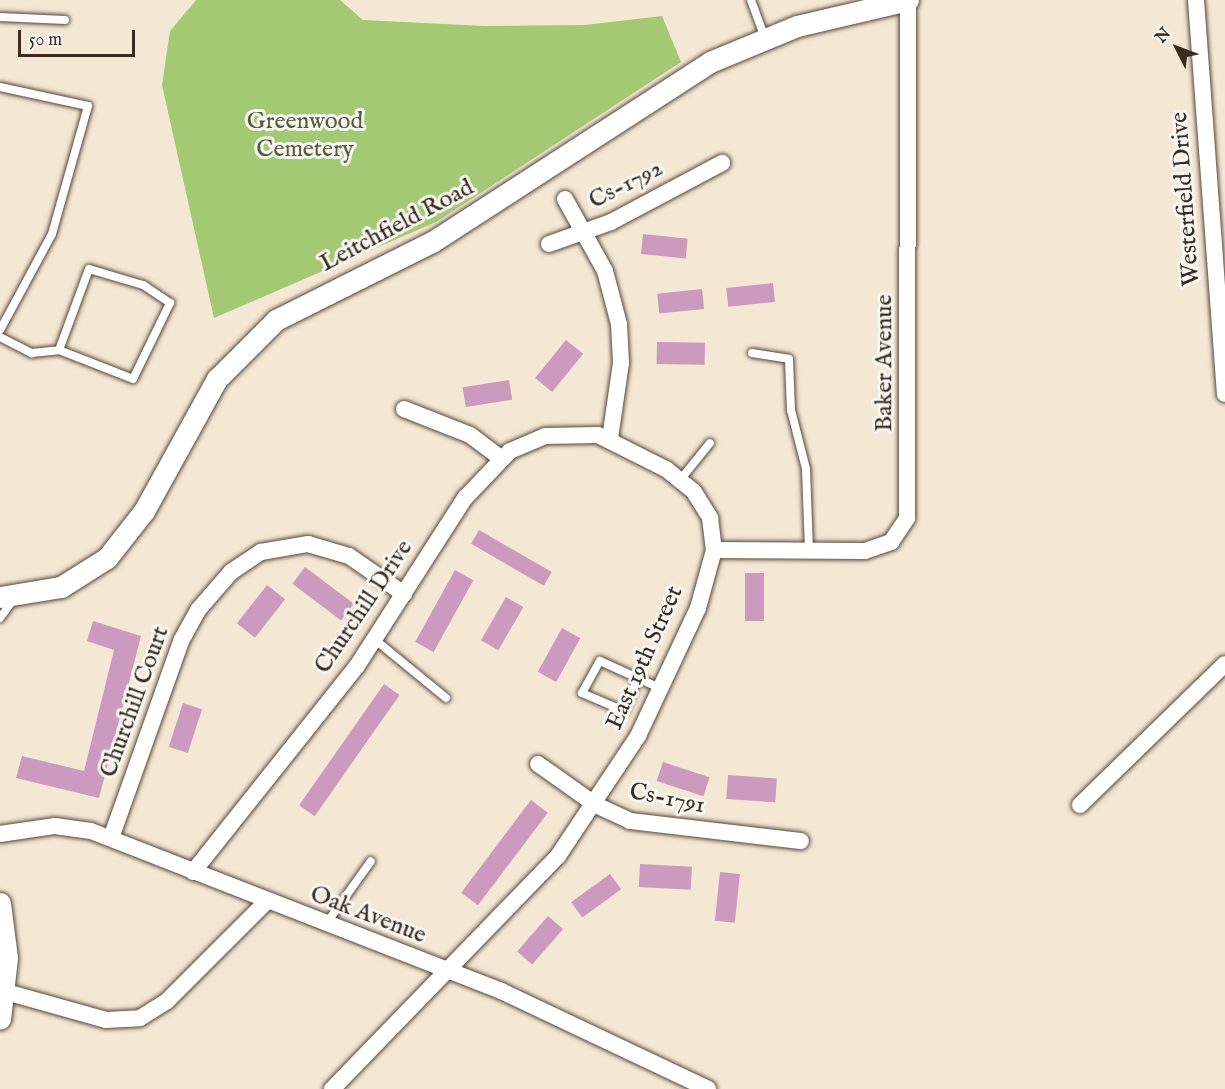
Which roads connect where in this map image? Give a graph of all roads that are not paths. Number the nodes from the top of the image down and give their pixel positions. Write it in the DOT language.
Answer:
graph roads {
  1 [pos="751,0"];
  2 [pos="908,0"];
  3 [pos="1196,0"];
  4 [pos="0,17"];
  5 [pos="65,20"];
  6 [pos="765,38"];
  7 [pos="0,87"];
  8 [pos="722,163"];
  9 [pos="565,199"];
  10 [pos="585,232"];
  11 [pos="549,244"];
  12 [pos="0,330"];
  13 [pos="0,338"];
  14 [pos="59,350"];
  15 [pos="752,353"];
  16 [pos="1225,394"];
  17 [pos="404,409"];
  18 [pos="610,438"];
  19 [pos="710,443"];
  20 [pos="501,458"];
  21 [pos="681,479"];
  22 [pos="714,550"];
  23 [pos="809,550"];
  24 [pos="404,594"];
  25 [pos="8,597"];
  26 [pos="0,618"];
  27 [pos="375,639"];
  28 [pos="1225,664"];
  29 [pos="638,678"];
  30 [pos="662,689"];
  31 [pos="446,698"];
  32 [pos="538,764"];
  33 [pos="596,805"];
  34 [pos="1080,805"];
  35 [pos="0,834"];
  36 [pos="111,838"];
  37 [pos="801,841"];
  38 [pos="371,861"];
  39 [pos="193,872"];
  40 [pos="266,902"];
  41 [pos="0,903"];
  42 [pos="326,925"];
  43 [pos="446,971"];
  44 [pos="6,992"];
  45 [pos="0,1019"];
  46 [pos="332,1089"];
  47 [pos="708,1089"];
  1 -- 6 [label="lane"];
  2 -- 6 [label="street, Leitchfield Road"];
  2 -- 23 [label="street, Baker Avenue"];
  3 -- 16 [label="street, Westerfield Drive"];
  4 -- 5 [label="lane"];
  6 -- 25 [label="street, Leitchfield Road"];
  7 -- 12 [label="lane"];
  8 -- 10 [label="street, Cs-1792"];
  9 -- 10 [label="street"];
  10 -- 11 [label="street, Cs-1792"];
  10 -- 18 [label="street"];
  13 -- 14 [label="lane"];
  14 -- 14 [label="lane"];
  15 -- 23 [label="lane"];
  17 -- 20 [label="street"];
  18 -- 20 [label="street, Churchill Drive"];
  18 -- 21 [label="street, East 19th Street"];
  19 -- 21 [label="lane"];
  20 -- 24 [label="street, Churchill Drive"];
  21 -- 22 [label="street, East 19th Street"];
  22 -- 23 [label="street, Baker Avenue"];
  22 -- 30 [label="street, East 19th Street"];
  24 -- 27 [label="street, Churchill Drive"];
  24 -- 36 [label="street, Churchill Court"];
  25 -- 26 [label="lane"];
  27 -- 31 [label="lane"];
  27 -- 39 [label="street, Churchill Drive"];
  28 -- 34 [label="street"];
  29 -- 29 [label="lane"];
  29 -- 30 [label="lane"];
  30 -- 33 [label="street, East 19th Street"];
  32 -- 33 [label="street, Cs-1791"];
  33 -- 37 [label="street, Cs-1791"];
  33 -- 43 [label="street, East 19th Street"];
  35 -- 36 [label="street, Oak Avenue"];
  36 -- 39 [label="street, Oak Avenue"];
  38 -- 42 [label="lane"];
  39 -- 40 [label="street, Oak Avenue"];
  40 -- 42 [label="street, Oak Avenue"];
  40 -- 44 [label="street"];
  41 -- 44 [label="street"];
  42 -- 43 [label="street, Oak Avenue"];
  43 -- 46 [label="street, East 19th Street"];
  43 -- 47 [label="street, Oak Avenue"];
  44 -- 45 [label="street"];
}
